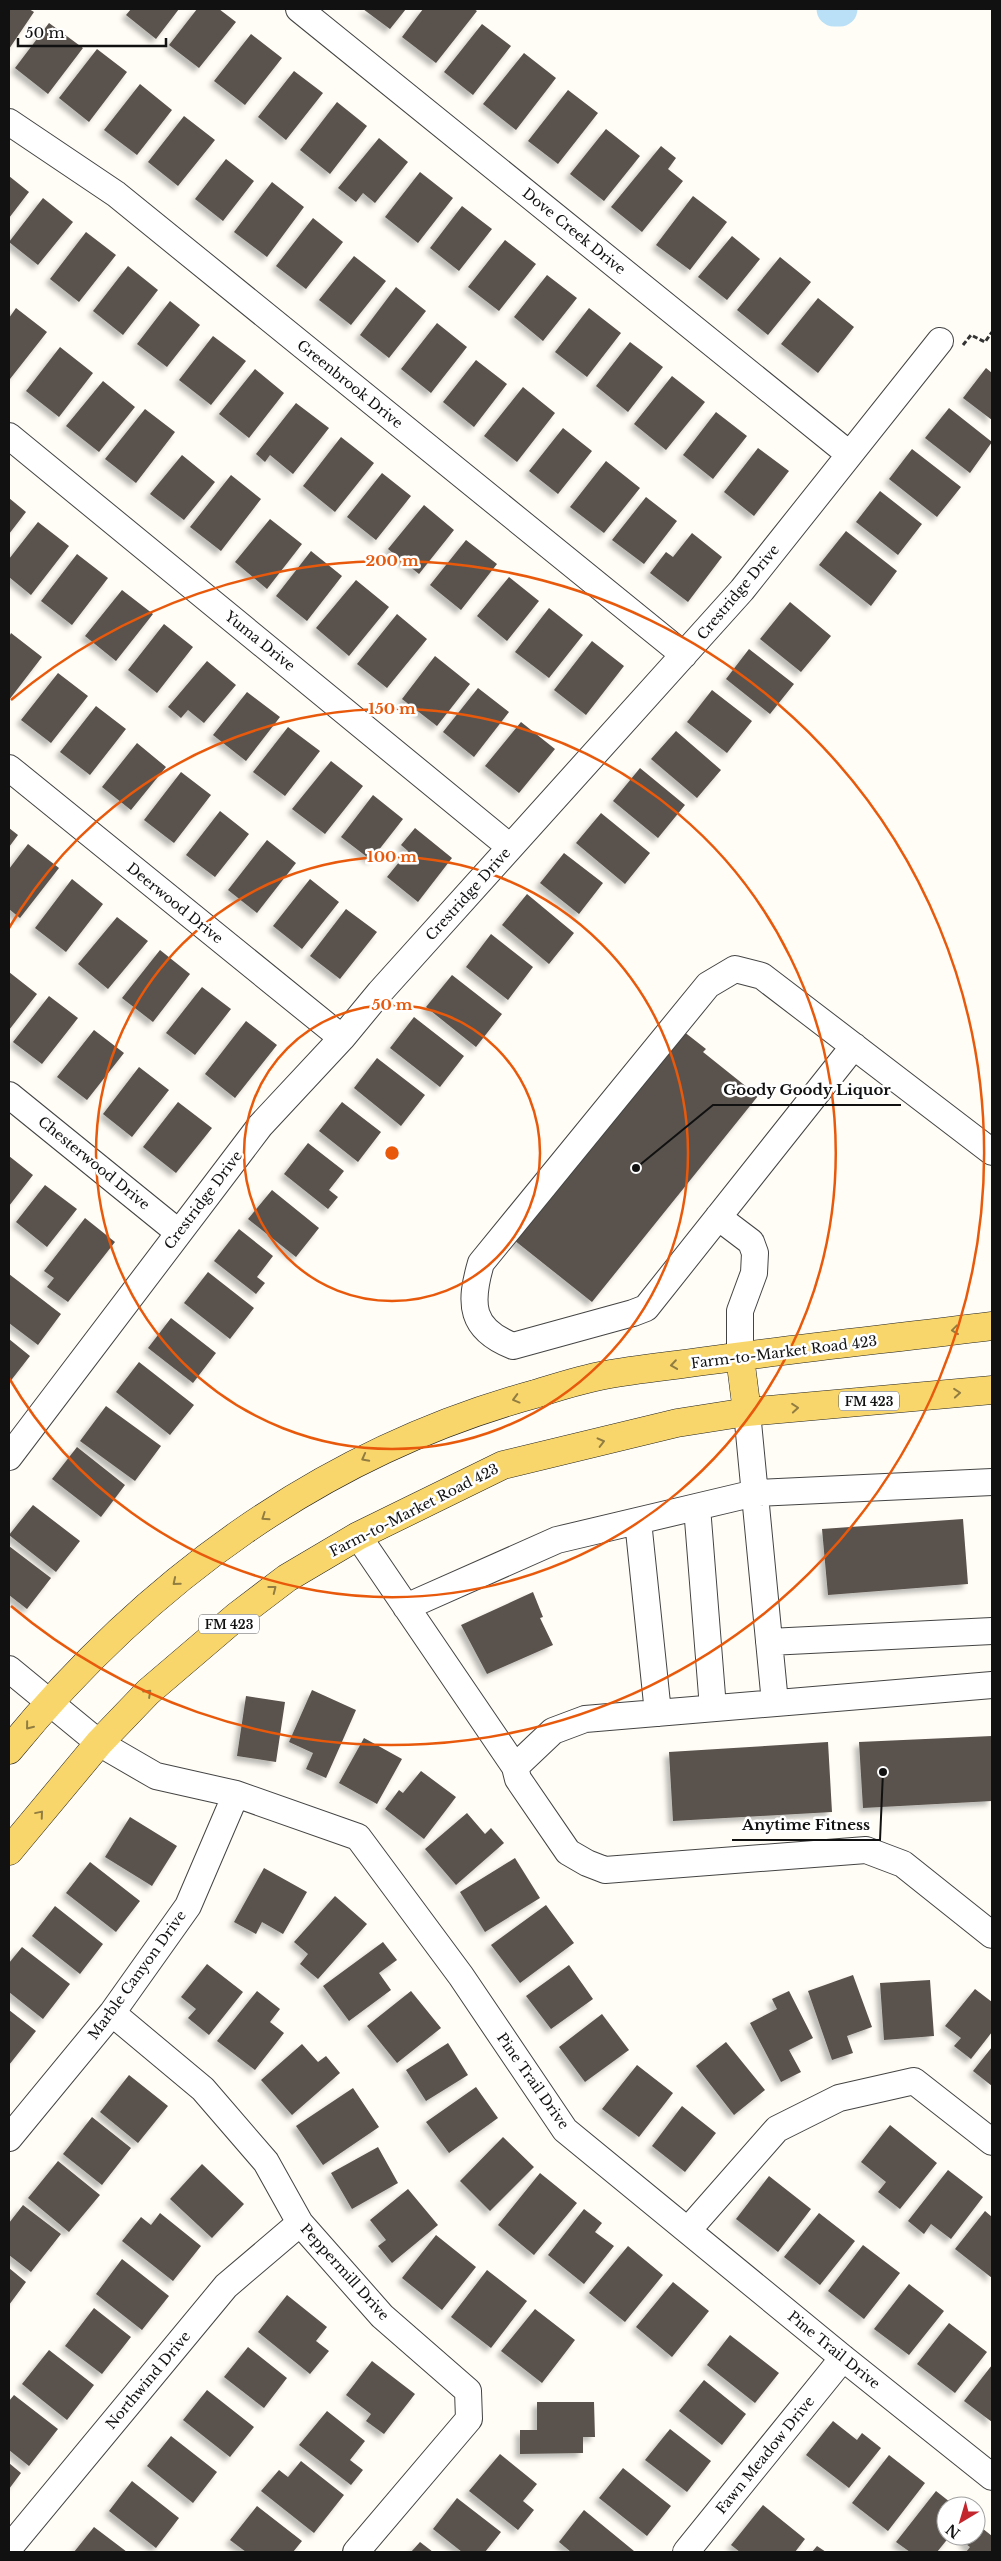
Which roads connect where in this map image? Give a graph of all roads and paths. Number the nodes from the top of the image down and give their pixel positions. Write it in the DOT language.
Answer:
graph roads {
  1 [pos="299,9"];
  2 [pos="9,122"];
  3 [pos="992,332"];
  4 [pos="940,341"];
  5 [pos="9,436"];
  6 [pos="849,454"];
  7 [pos="684,655"];
  8 [pos="9,768"];
  9 [pos="510,848"];
  10 [pos="342,1038"];
  11 [pos="854,1046"];
  12 [pos="9,1095"];
  13 [pos="992,1152"];
  14 [pos="718,1217"];
  15 [pos="178,1232"];
  16 [pos="992,1326"];
  17 [pos="740,1356"];
  18 [pos="992,1390"];
  19 [pos="747,1412"];
  20 [pos="9,1458"];
  21 [pos="992,1482"];
  22 [pos="754,1493"];
  23 [pos="697,1507"];
  24 [pos="638,1521"];
  25 [pos="358,1536"];
  26 [pos="406,1606"];
  27 [pos="992,1631"];
  28 [pos="769,1642"];
  29 [pos="9,1669"];
  30 [pos="992,1685"];
  31 [pos="48,1702"];
  32 [pos="775,1703"];
  33 [pos="713,1708"];
  34 [pos="658,1713"];
  35 [pos="99,1743"];
  36 [pos="9,1750"];
  37 [pos="515,1768"];
  38 [pos="236,1794"];
  39 [pos="9,1852"];
  40 [pos="992,1935"];
  41 [pos="112,2013"];
  42 [pos="9,2138"];
  43 [pos="992,2142"];
  44 [pos="300,2223"];
  45 [pos="689,2229"];
  46 [pos="843,2358"];
  47 [pos="992,2477"];
  48 [pos="9,2548"];
  49 [pos="356,2552"];
  50 [pos="686,2552"];
  1 -- 6 [label="street, Dove Creek Drive"];
  2 -- 7 [label="street, Greenbrook Drive"];
  3 -- 4 [label="path"];
  4 -- 6 [label="street, Crestridge Drive"];
  5 -- 9 [label="street, Yuma Drive"];
  6 -- 7 [label="street, Crestridge Drive"];
  7 -- 9 [label="street, Crestridge Drive"];
  8 -- 10 [label="street, Deerwood Drive"];
  9 -- 10 [label="street, Crestridge Drive"];
  10 -- 15 [label="street, Crestridge Drive"];
  11 -- 13 [label="street"];
  11 -- 14 [label="street"];
  11 -- 14 [label="street"];
  12 -- 15 [label="street, Chesterwood Drive"];
  14 -- 17 [label="street"];
  15 -- 20 [label="street, Crestridge Drive"];
  16 -- 17 [label="main road, Farm-to-Market Road 423, one-way"];
  17 -- 19 [label="main road"];
  17 -- 31 [label="main road, Farm-to-Market Road 423, one-way"];
  19 -- 18 [label="main road, Farm-to-Market Road 423 / FM 423, one-way"];
  19 -- 22 [label="street"];
  25 -- 19 [label="main road, Farm-to-Market Road 423 / FM 423, one-way"];
  21 -- 22 [label="street"];
  22 -- 23 [label="street"];
  22 -- 28 [label="street"];
  23 -- 24 [label="street"];
  23 -- 33 [label="street"];
  24 -- 26 [label="street"];
  24 -- 34 [label="street"];
  25 -- 26 [label="street"];
  35 -- 25 [label="main road, Farm-to-Market Road 423 / FM 423, one-way"];
  26 -- 37 [label="street"];
  27 -- 28 [label="street"];
  28 -- 32 [label="street"];
  29 -- 31 [label="street, Pine Trail Drive"];
  30 -- 32 [label="street"];
  31 -- 35 [label="street, Pine Trail Drive"];
  31 -- 36 [label="main road, Farm-to-Market Road 423, one-way"];
  32 -- 33 [label="street"];
  33 -- 34 [label="street"];
  34 -- 37 [label="street"];
  35 -- 38 [label="street, Pine Trail Drive"];
  39 -- 35 [label="main road, Farm-to-Market Road 423 / FM 423, one-way"];
  37 -- 40 [label="street"];
  38 -- 41 [label="street, Marble Canyon Drive"];
  38 -- 45 [label="street, Pine Trail Drive"];
  41 -- 42 [label="street, Marble Canyon Drive"];
  41 -- 44 [label="street, Peppermill Drive"];
  43 -- 45 [label="street"];
  44 -- 48 [label="street, Northwind Drive"];
  44 -- 49 [label="street, Peppermill Drive"];
  45 -- 46 [label="street, Pine Trail Drive"];
  46 -- 47 [label="street, Pine Trail Drive"];
  46 -- 50 [label="street, Fawn Meadow Drive"];
}
